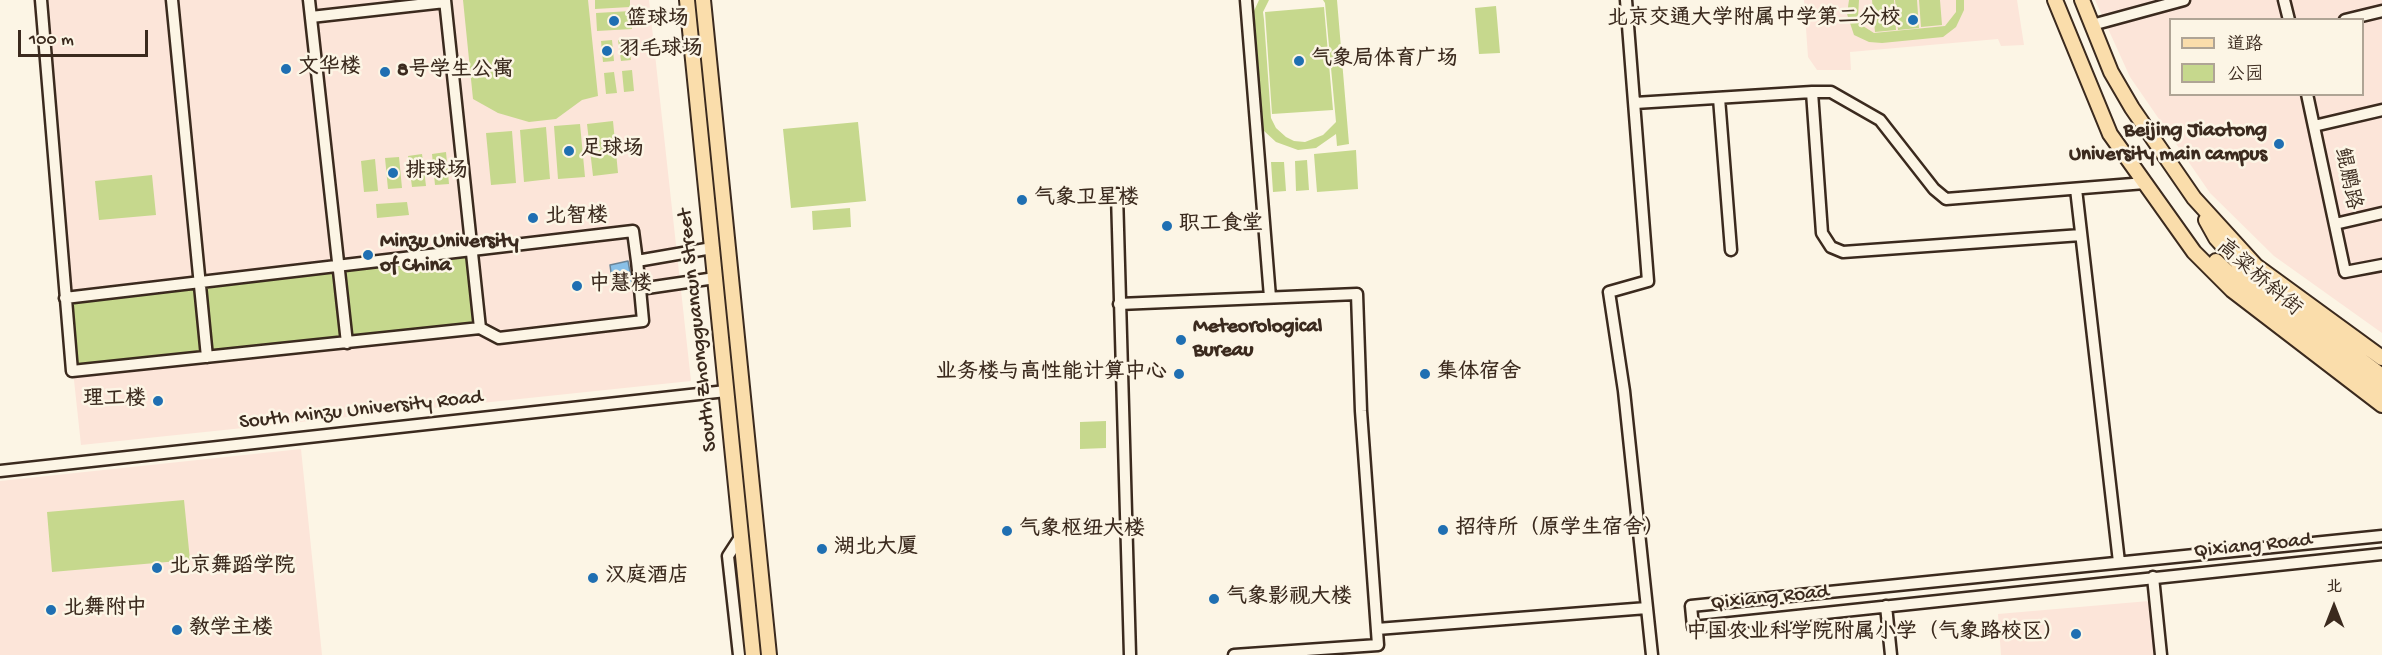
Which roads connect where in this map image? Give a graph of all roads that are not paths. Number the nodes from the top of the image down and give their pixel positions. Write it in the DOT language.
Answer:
graph roads {
  1 [pos="42,0"];
  2 [pos="171,0"];
  3 [pos="309,0"];
  4 [pos="687,0"];
  5 [pos="703,0"];
  6 [pos="1246,0"];
  7 [pos="1626,0"];
  8 [pos="2055,0"];
  9 [pos="2082,0"];
  10 [pos="2184,0"];
  11 [pos="2284,0"];
  12 [pos="445,1"];
  13 [pos="2382,11"];
  14 [pos="310,17"];
  15 [pos="2288,18"];
  16 [pos="2354,18"];
  17 [pos="2092,25"];
  18 [pos="1812,92"];
  19 [pos="2307,96"];
  20 [pos="1719,98"];
  21 [pos="1635,103"];
  22 [pos="2382,110"];
  23 [pos="2314,126"];
  24 [pos="2145,183"];
  25 [pos="2076,189"];
  26 [pos="1117,194"];
  27 [pos="2194,198"];
  28 [pos="2382,213"];
  29 [pos="2171,218"];
  30 [pos="2335,224"];
  31 [pos="2082,235"];
  32 [pos="712,248"];
  33 [pos="1731,250"];
  34 [pos="472,251"];
  35 [pos="637,261"];
  36 [pos="2382,264"];
  37 [pos="337,267"];
  38 [pos="715,278"];
  39 [pos="200,282"];
  40 [pos="640,289"];
  41 [pos="1270,297"];
  42 [pos="65,298"];
  43 [pos="1119,304"];
  44 [pos="480,328"];
  45 [pos="2323,340"];
  46 [pos="346,343"];
  47 [pos="207,357"];
  48 [pos="2382,358"];
  49 [pos="2382,376"];
  50 [pos="2382,390"];
  51 [pos="726,391"];
  52 [pos="2382,405"];
  53 [pos="0,471"];
  54 [pos="741,536"];
  55 [pos="2382,536"];
  56 [pos="2382,554"];
  57 [pos="2119,562"];
  58 [pos="2153,577"];
  59 [pos="1790,596"];
  60 [pos="1886,606"];
  61 [pos="1647,608"];
  62 [pos="1791,616"];
  63 [pos="1377,629"];
  64 [pos="739,655"];
  65 [pos="753,655"];
  66 [pos="768,655"];
  67 [pos="1130,655"];
  68 [pos="1234,655"];
  69 [pos="1652,655"];
  70 [pos="1891,655"];
  71 [pos="2161,655"];
  1 -- 42 [label="street"];
  2 -- 39 [label="street"];
  3 -- 14 [label="street"];
  4 -- 32 [label="main road, South Zhongguancun Street"];
  5 -- 66 [label="main road, South Zhongguancun Street"];
  6 -- 41 [label="street"];
  7 -- 21 [label="street"];
  8 -- 24 [label="main road, 高粱桥斜街"];
  9 -- 17 [label="main road, 高粱桥斜街"];
  10 -- 17 [label="street"];
  11 -- 15 [label="street"];
  12 -- 14 [label="street"];
  12 -- 34 [label="street"];
  13 -- 16 [label="street"];
  14 -- 37 [label="street"];
  17 -- 27 [label="main road, 高粱桥斜街"];
  18 -- 20 [label="street"];
  18 -- 25 [label="street"];
  18 -- 31 [label="street"];
  19 -- 23 [label="street, 鲲鹏路"];
  20 -- 21 [label="street"];
  20 -- 33 [label="street"];
  21 -- 61 [label="street"];
  22 -- 23 [label="street"];
  23 -- 30 [label="street, 鲲鹏路"];
  24 -- 25 [label="street"];
  24 -- 29 [label="main road, 高粱桥斜街"];
  25 -- 31 [label="street"];
  26 -- 43 [label="street"];
  27 -- 45 [label="main road"];
  27 -- 48 [label="main road, 高粱桥斜街"];
  28 -- 30 [label="street"];
  29 -- 45 [label="main road"];
  29 -- 52 [label="main road, 高粱桥斜街"];
  30 -- 36 [label="street, 鲲鹏路"];
  31 -- 57 [label="street"];
  32 -- 35 [label="street"];
  32 -- 38 [label="main road, South Zhongguancun Street"];
  34 -- 35 [label="street"];
  34 -- 37 [label="street"];
  34 -- 44 [label="street"];
  35 -- 40 [label="street"];
  37 -- 39 [label="street"];
  37 -- 46 [label="street"];
  38 -- 40 [label="street"];
  38 -- 51 [label="main road, South Zhongguancun Street"];
  39 -- 42 [label="street"];
  39 -- 47 [label="street"];
  40 -- 44 [label="street"];
  41 -- 43 [label="street"];
  41 -- 63 [label="street"];
  42 -- 47 [label="street"];
  43 -- 67 [label="street"];
  44 -- 46 [label="street"];
  45 -- 49 [label="main road"];
  45 -- 50 [label="main road"];
  46 -- 47 [label="street"];
  51 -- 53 [label="street, South Minzu University Road"];
  51 -- 54 [label="main road, South Zhongguancun Street"];
  54 -- 64 [label="street"];
  54 -- 65 [label="main road, South Zhongguancun Street"];
  55 -- 57 [label="street, Qixiang Road"];
  56 -- 58 [label="street, Qixiang Road"];
  57 -- 59 [label="street, Qixiang Road"];
  58 -- 60 [label="street, Qixiang Road"];
  58 -- 71 [label="street"];
  59 -- 62 [label="street"];
  59 -- 62 [label="street, Qixiang Road"];
  60 -- 62 [label="street, Qixiang Road"];
  60 -- 70 [label="street"];
  61 -- 63 [label="street"];
  61 -- 69 [label="street"];
  63 -- 68 [label="street"];
}
